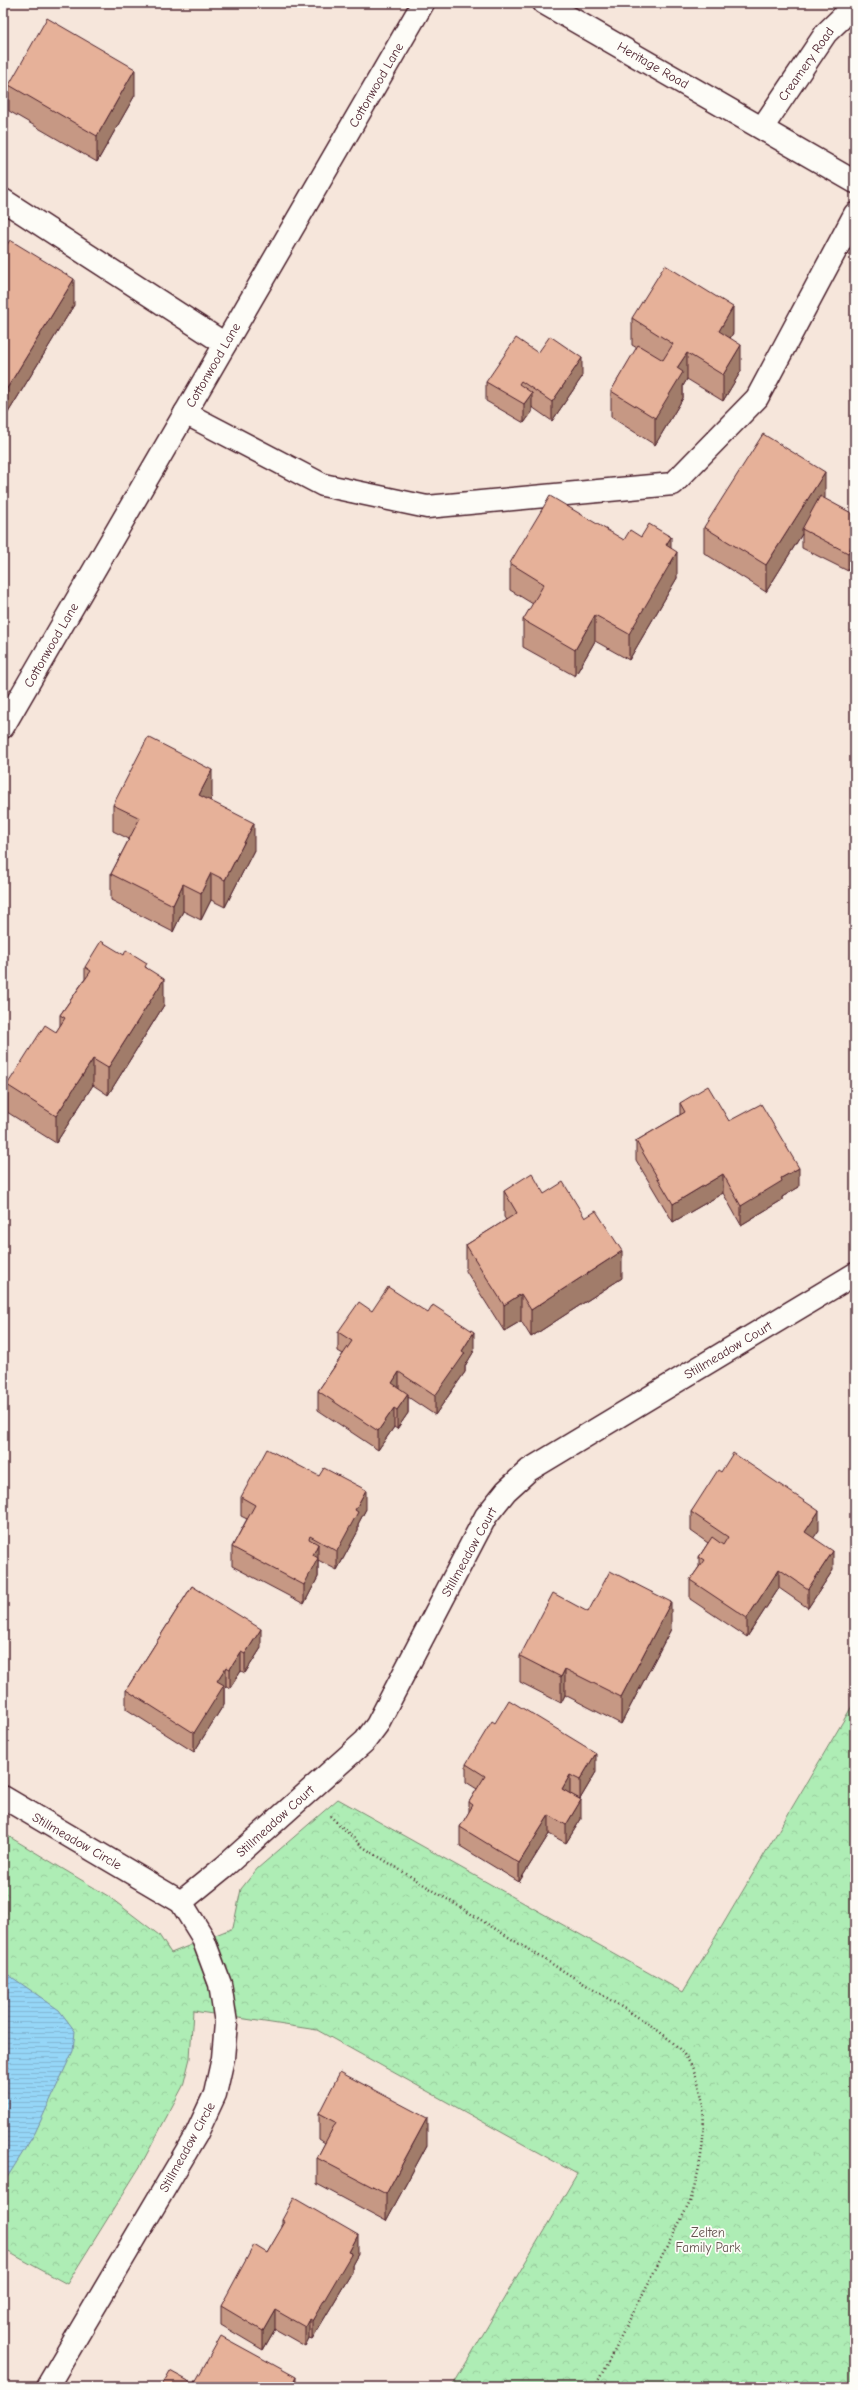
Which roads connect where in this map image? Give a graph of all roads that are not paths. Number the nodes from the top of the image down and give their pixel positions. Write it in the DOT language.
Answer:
graph roads {
  1 [pos="424,3"];
  2 [pos="544,3"];
  3 [pos="855,5"];
  4 [pos="762,128"];
  5 [pos="855,182"];
  6 [pos="3,200"];
  7 [pos="855,214"];
  8 [pos="225,344"];
  9 [pos="185,413"];
  10 [pos="3,727"];
  11 [pos="855,1274"];
  12 [pos="3,1797"];
  13 [pos="181,1902"];
  14 [pos="47,2387"];
  1 -- 8 [label="street, Cottonwood Lane"];
  2 -- 4 [label="street, Heritage Road"];
  3 -- 4 [label="street, Creamery Road"];
  4 -- 5 [label="street, Heritage Road"];
  6 -- 8 [label="street"];
  7 -- 9 [label="street"];
  8 -- 9 [label="street, Cottonwood Lane"];
  9 -- 10 [label="street, Cottonwood Lane"];
  11 -- 13 [label="street, Stillmeadow Court"];
  12 -- 13 [label="street, Stillmeadow Circle"];
  13 -- 14 [label="street, Stillmeadow Circle"];
}
